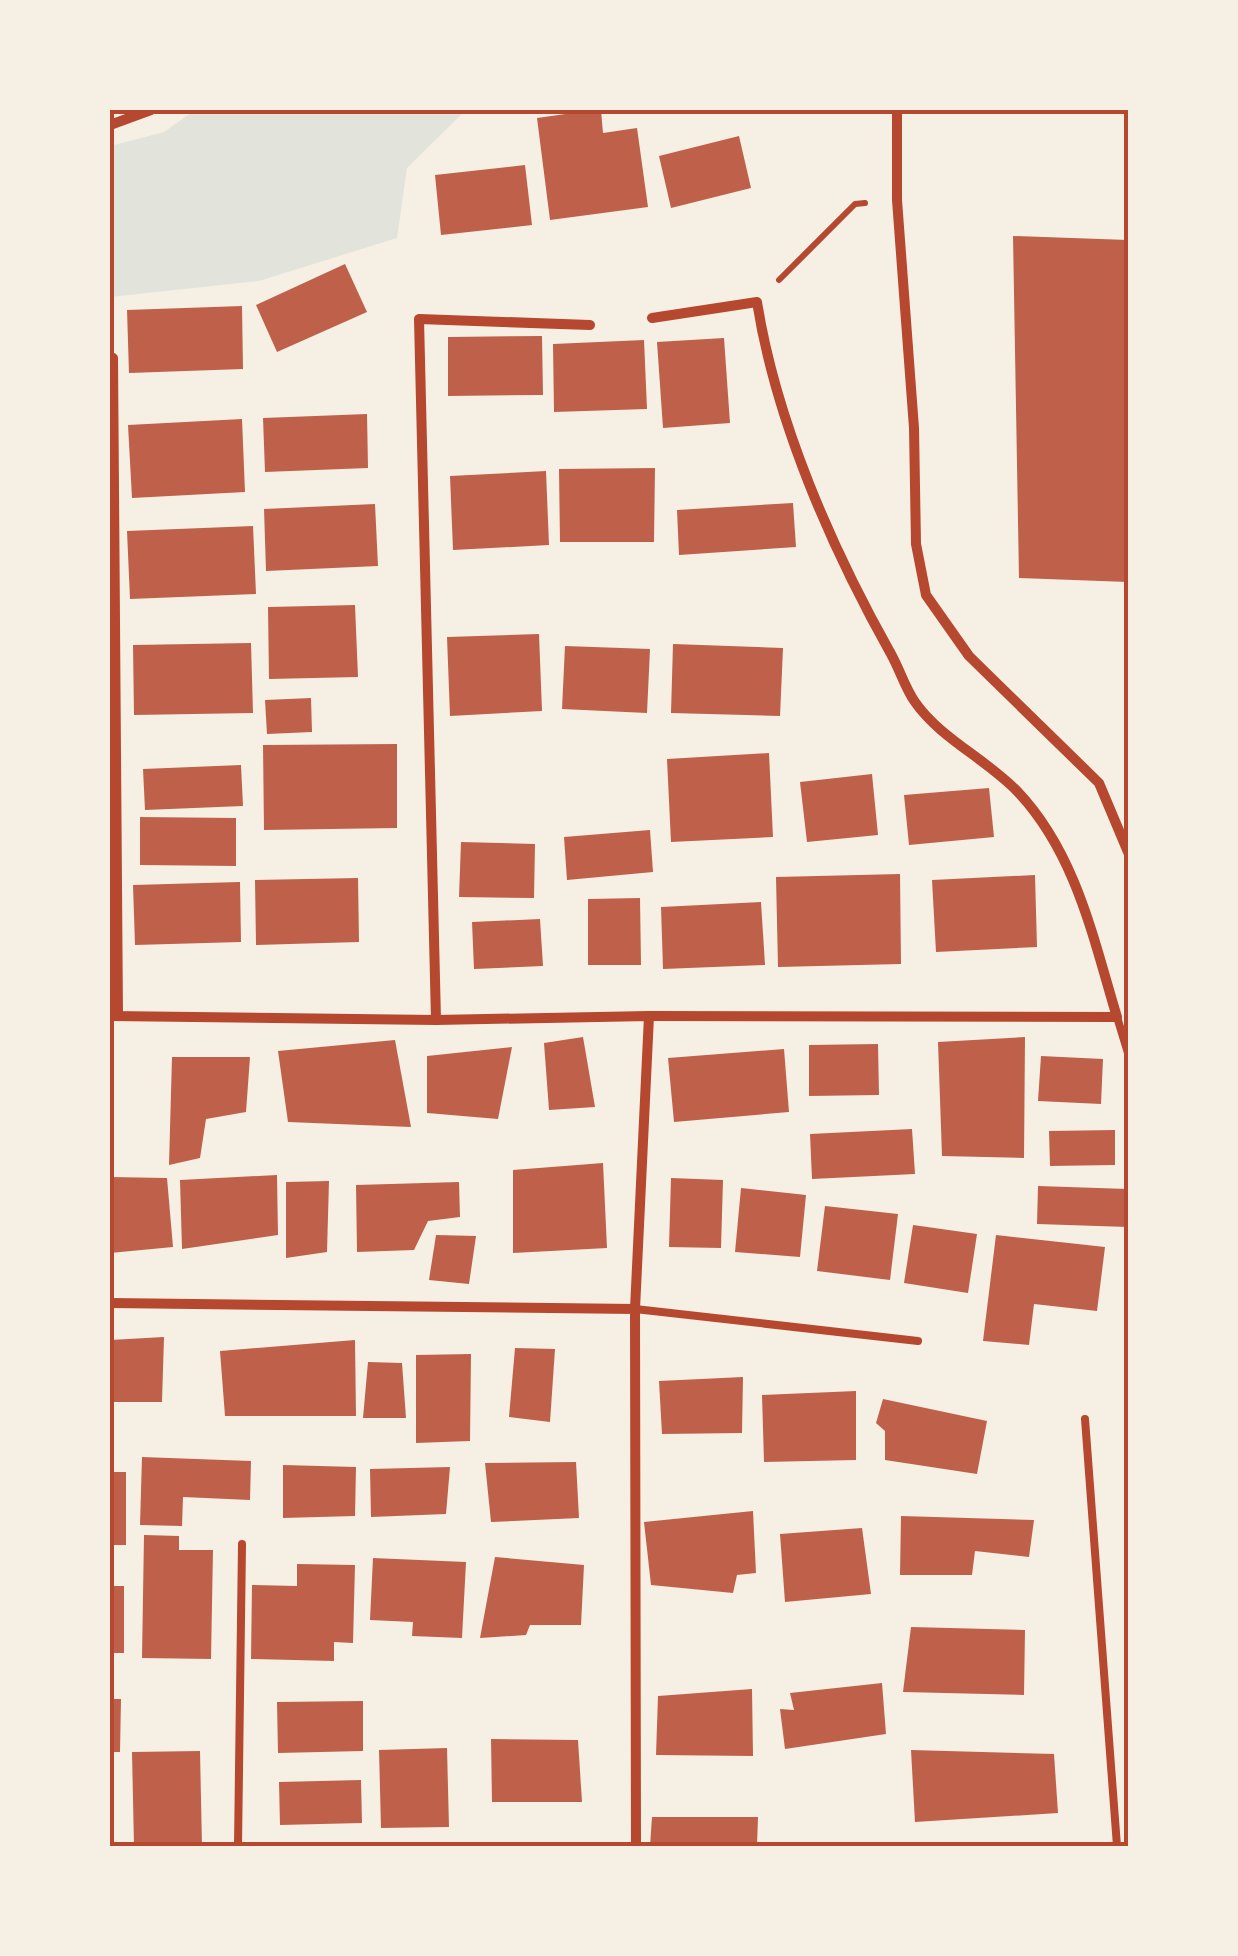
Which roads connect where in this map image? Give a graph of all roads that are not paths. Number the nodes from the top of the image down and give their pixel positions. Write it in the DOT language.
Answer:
graph roads {
  1 [pos="151,110"];
  2 [pos="897,110"];
  3 [pos="110,125"];
  4 [pos="652,318"];
  5 [pos="590,325"];
  6 [pos="112,358"];
  7 [pos="1128,852"];
  8 [pos="114,1016"];
  9 [pos="649,1016"];
  10 [pos="1117,1017"];
  11 [pos="436,1020"];
  12 [pos="1128,1053"];
  13 [pos="110,1303"];
  14 [pos="635,1309"];
  15 [pos="918,1340"];
  16 [pos="1085,1419"];
  17 [pos="242,1544"];
  18 [pos="238,1846"];
  19 [pos="636,1846"];
  20 [pos="1117,1846"];
  1 -- 3 [label="street"];
  2 -- 7 [label="street"];
  4 -- 10 [label="street"];
  5 -- 11 [label="street"];
  6 -- 8 [label="street"];
  8 -- 11 [label="street"];
  9 -- 10 [label="street"];
  9 -- 11 [label="street"];
  9 -- 14 [label="street"];
  10 -- 12 [label="lane"];
  13 -- 14 [label="street"];
  14 -- 15 [label="lane"];
  14 -- 19 [label="street"];
  16 -- 20 [label="lane"];
  17 -- 18 [label="lane"];
}
